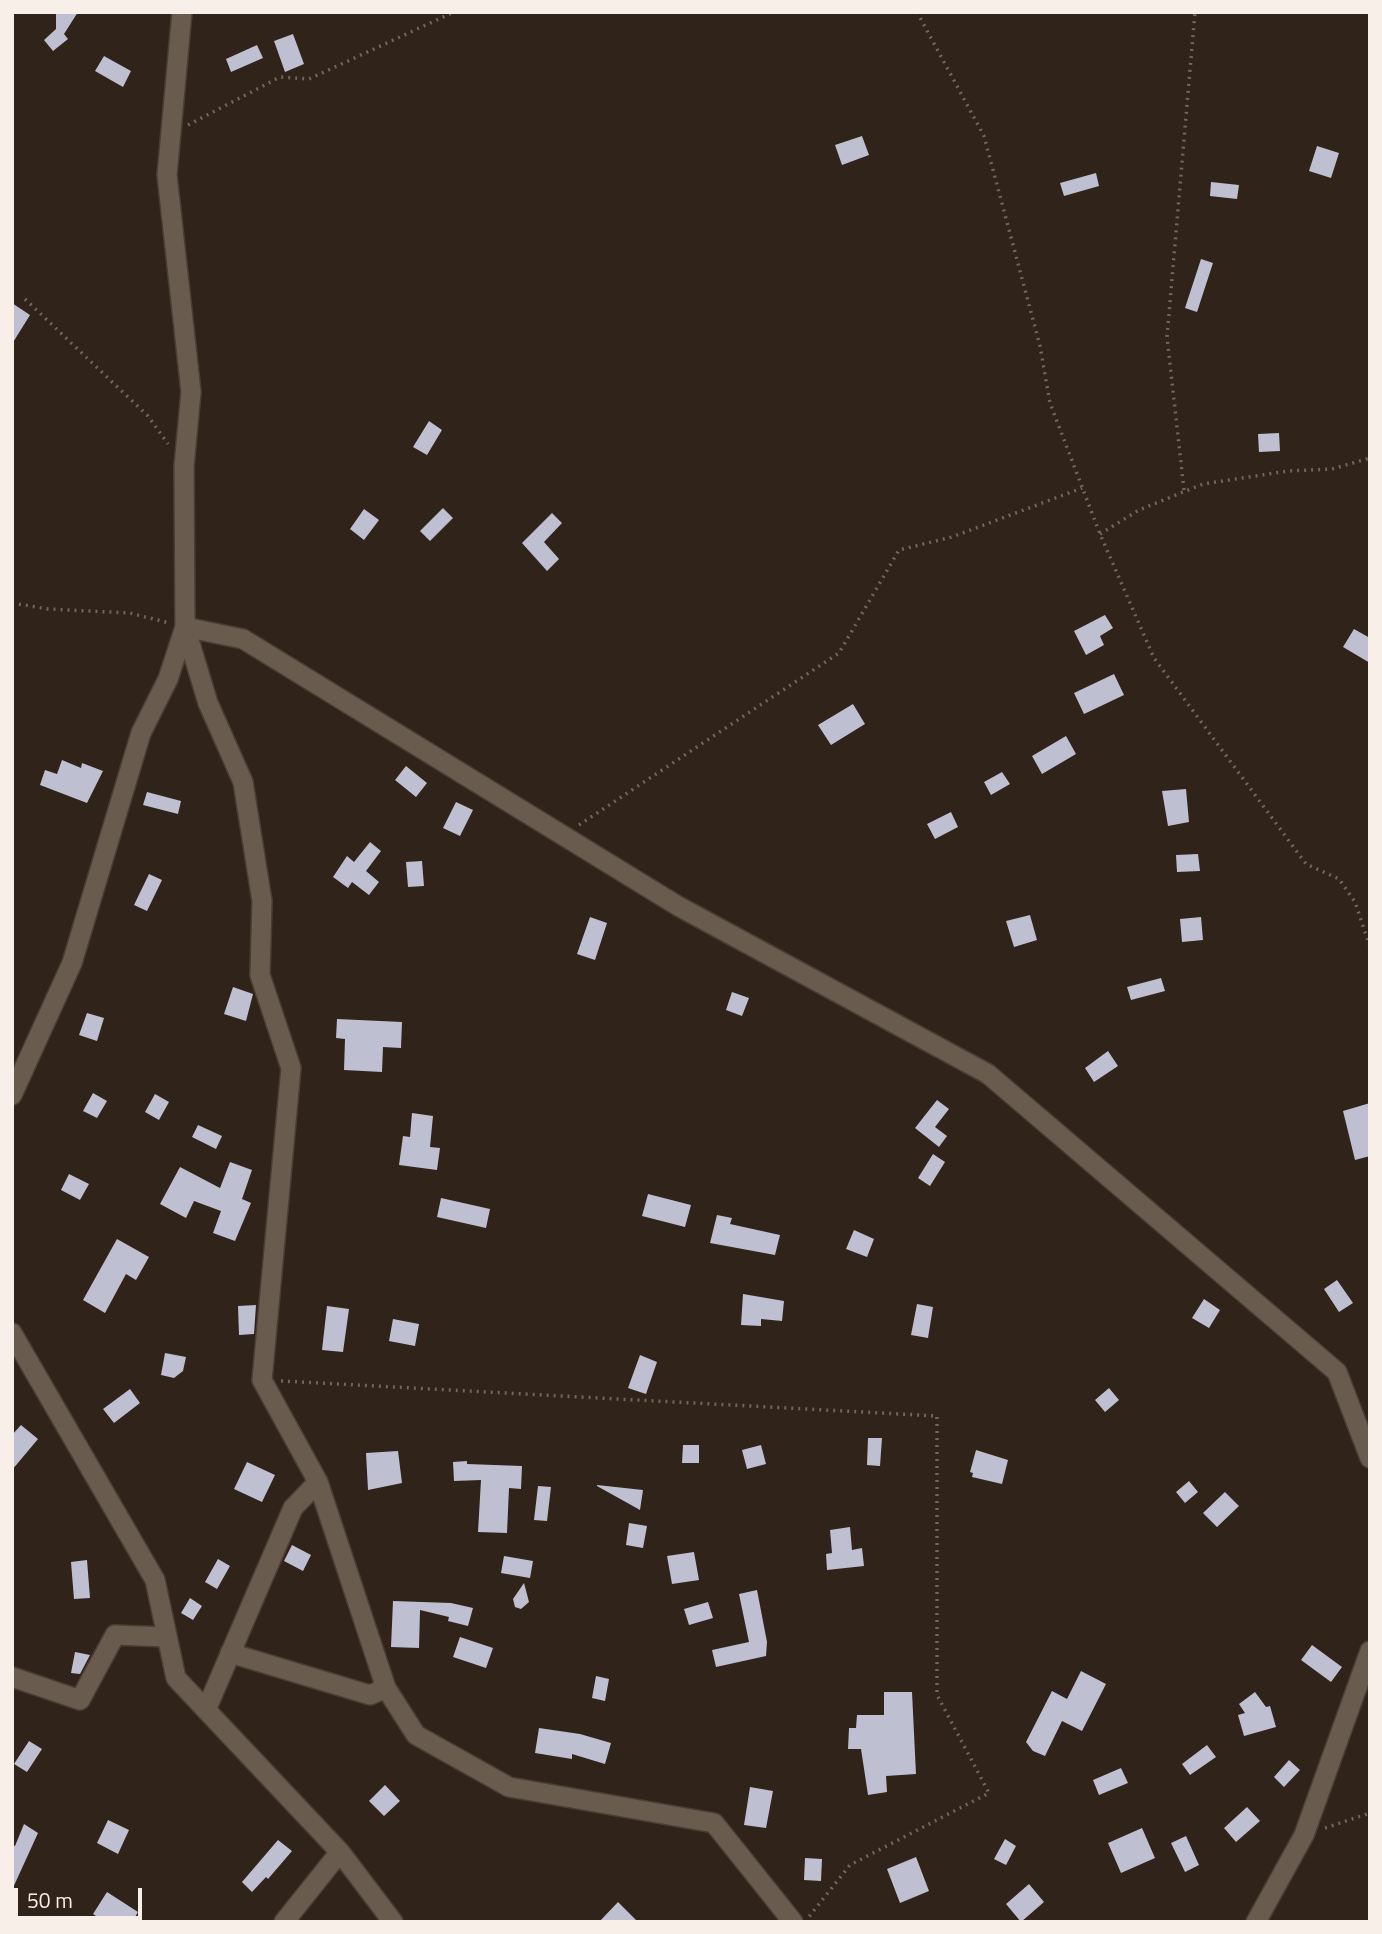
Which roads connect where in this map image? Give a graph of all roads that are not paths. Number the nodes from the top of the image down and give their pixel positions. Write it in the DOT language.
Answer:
graph roads {
  1 [pos="182,12"];
  2 [pos="185,627"];
  3 [pos="12,1095"];
  4 [pos="12,1333"];
  5 [pos="1370,1458"];
  6 [pos="318,1482"];
  7 [pos="167,1637"];
  8 [pos="1370,1651"];
  9 [pos="230,1653"];
  10 [pos="12,1677"];
  11 [pos="386,1688"];
  12 [pos="206,1710"];
  13 [pos="341,1852"];
  14 [pos="284,1922"];
  15 [pos="393,1922"];
  16 [pos="793,1922"];
  17 [pos="1256,1922"];
  1 -- 2 [label="street"];
  2 -- 3 [label="street"];
  2 -- 5 [label="street"];
  2 -- 6 [label="street"];
  4 -- 7 [label="street"];
  6 -- 9 [label="street"];
  6 -- 11 [label="street"];
  7 -- 10 [label="street"];
  7 -- 12 [label="street"];
  8 -- 17 [label="street"];
  9 -- 11 [label="street"];
  9 -- 12 [label="street"];
  11 -- 16 [label="street"];
  12 -- 13 [label="street"];
  13 -- 14 [label="street"];
  13 -- 15 [label="street"];
}
